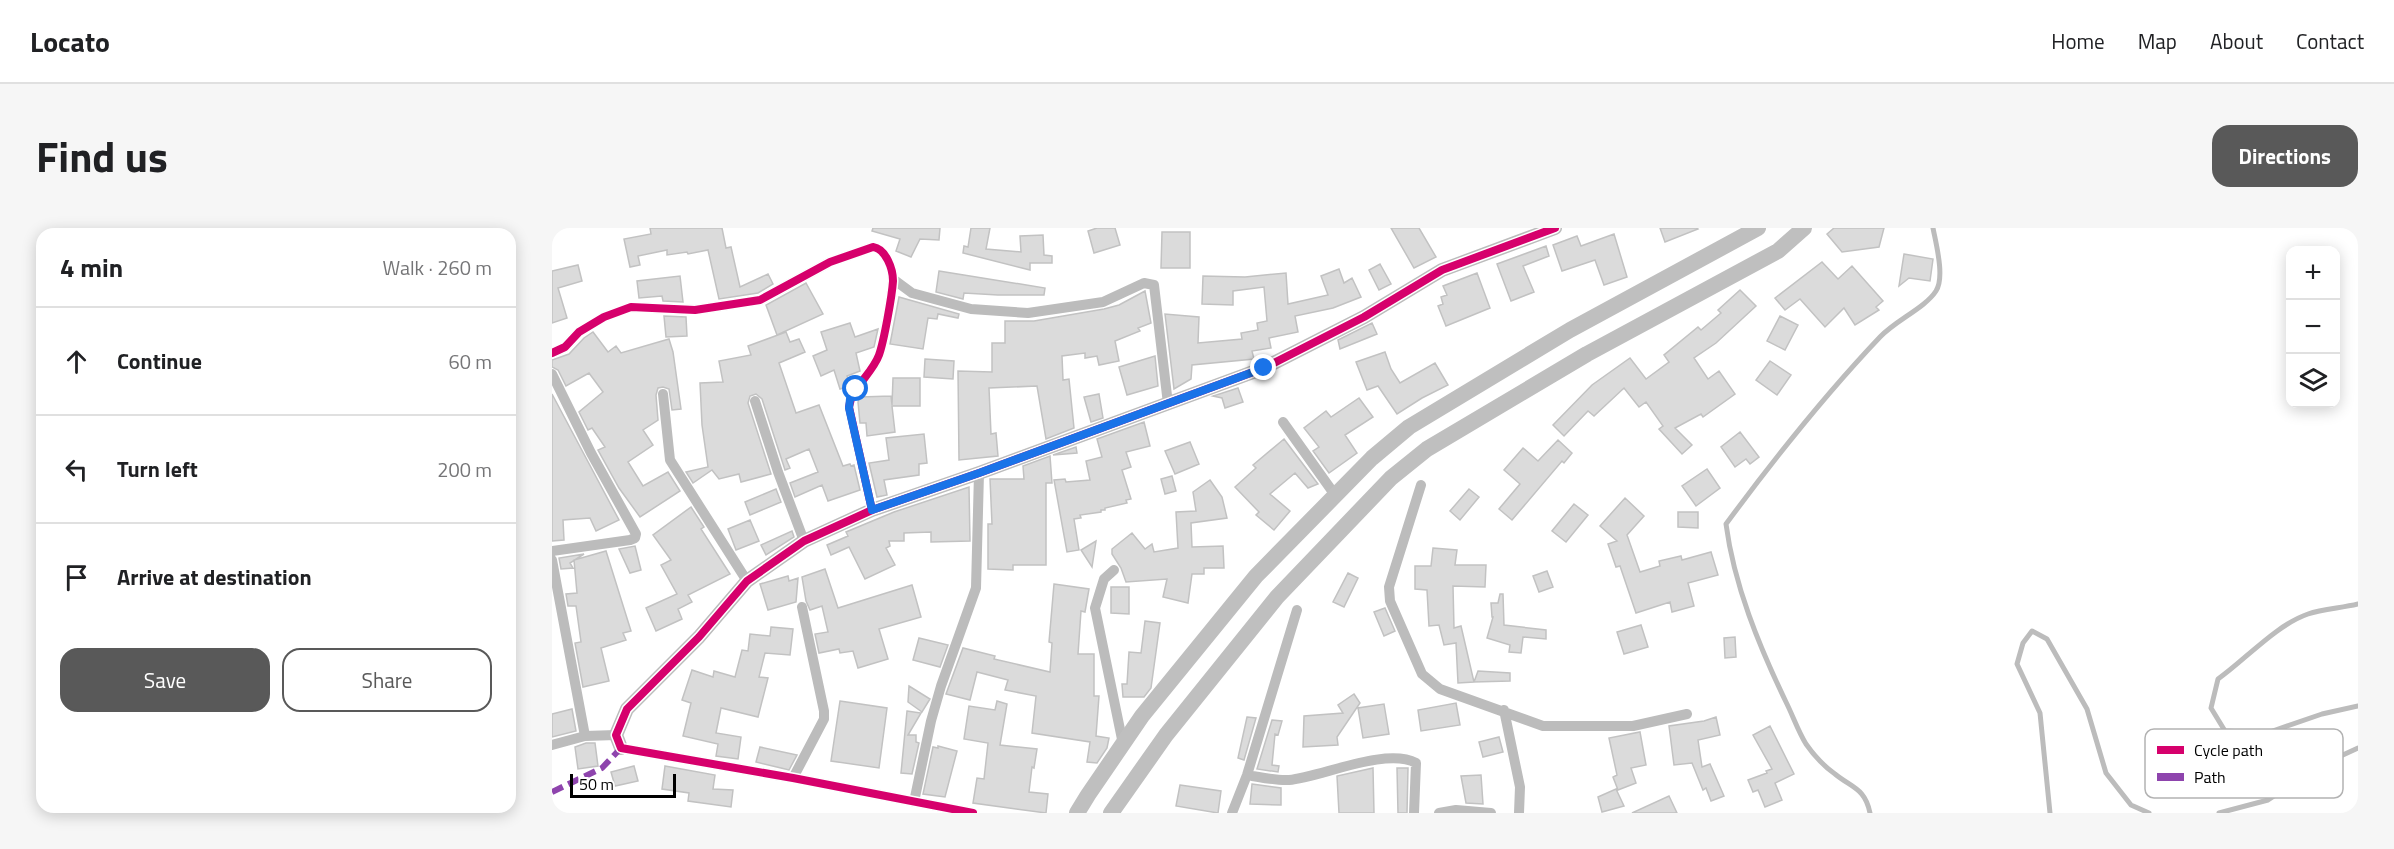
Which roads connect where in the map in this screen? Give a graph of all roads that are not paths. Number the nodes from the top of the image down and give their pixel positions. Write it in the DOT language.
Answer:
graph roads {
  1 [pos="1555,228"];
  2 [pos="1758,228"];
  3 [pos="1804,228"];
  4 [pos="1933,228"];
  5 [pos="893,279"];
  6 [pos="552,353"];
  7 [pos="552,374"];
  8 [pos="663,394"];
  9 [pos="755,401"];
  10 [pos="1168,404"];
  11 [pos="1283,422"];
  12 [pos="979,473"];
  13 [pos="1421,485"];
  14 [pos="1335,495"];
  15 [pos="872,510"];
  16 [pos="804,541"];
  17 [pos="552,551"];
  18 [pos="552,560"];
  19 [pos="1114,570"];
  20 [pos="747,581"];
  21 [pos="2358,604"];
  22 [pos="802,607"];
  23 [pos="1298,610"];
  24 [pos="2358,706"];
  25 [pos="1504,710"];
  26 [pos="1687,714"];
  27 [pos="2224,729"];
  28 [pos="2279,729"];
  29 [pos="585,736"];
  30 [pos="618,741"];
  31 [pos="1123,744"];
  32 [pos="552,745"];
  33 [pos="2358,748"];
  34 [pos="2343,755"];
  35 [pos="1247,775"];
  36 [pos="793,778"];
  37 [pos="2271,798"];
  38 [pos="914,802"];
  39 [pos="1484,812"];
  40 [pos="973,813"];
  41 [pos="1077,813"];
  42 [pos="1111,813"];
  43 [pos="1232,813"];
  44 [pos="1414,813"];
  45 [pos="1439,813"];
  46 [pos="1519,813"];
  47 [pos="1870,813"];
  48 [pos="2050,813"];
  49 [pos="2149,813"];
  50 [pos="2219,813"];
  1 -- 10 [label="street"];
  2 -- 14 [label="main road"];
  3 -- 42 [label="main road"];
  4 -- 47 [label="lane"];
  5 -- 6 [label="street"];
  5 -- 10 [label="street"];
  5 -- 15 [label="street"];
  7 -- 17 [label="street"];
  8 -- 20 [label="street"];
  9 -- 16 [label="street"];
  10 -- 12 [label="street"];
  11 -- 14 [label="street"];
  12 -- 15 [label="street"];
  12 -- 38 [label="street"];
  13 -- 25 [label="street"];
  14 -- 31 [label="main road"];
  15 -- 16 [label="street"];
  16 -- 20 [label="street"];
  18 -- 29 [label="street"];
  19 -- 31 [label="street"];
  20 -- 30 [label="street"];
  21 -- 27 [label="lane"];
  22 -- 36 [label="street"];
  23 -- 35 [label="street"];
  24 -- 28 [label="lane"];
  25 -- 26 [label="street"];
  25 -- 46 [label="street"];
  29 -- 30 [label="street"];
  29 -- 32 [label="street"];
  30 -- 36 [label="street"];
  31 -- 41 [label="main road"];
  33 -- 34 [label="lane"];
  35 -- 43 [label="street"];
  35 -- 44 [label="street"];
  36 -- 38 [label="street"];
  37 -- 50 [label="lane"];
  38 -- 40 [label="street"];
  39 -- 45 [label="street"];
  48 -- 49 [label="lane"];
}
